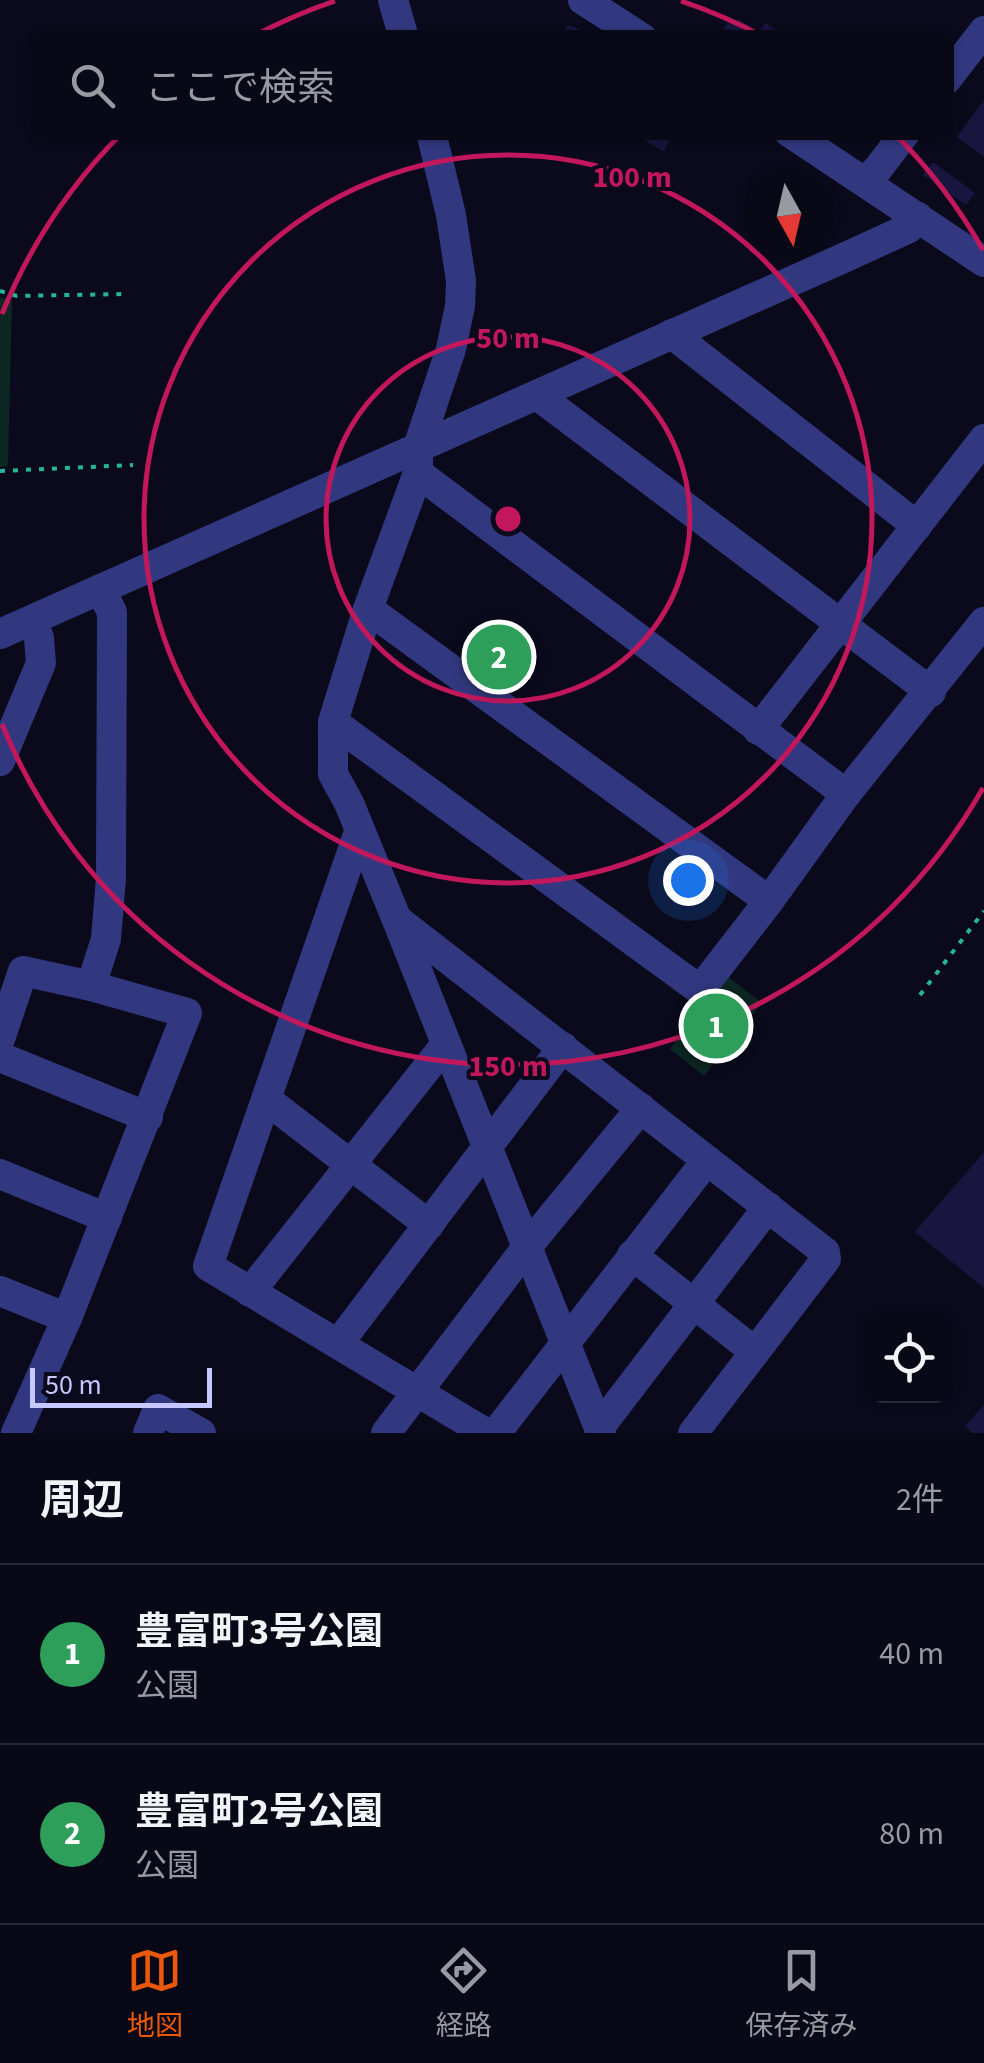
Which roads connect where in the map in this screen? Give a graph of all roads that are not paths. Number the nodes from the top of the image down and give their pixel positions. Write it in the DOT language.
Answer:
graph roads {
  1 [pos="393,0"];
  2 [pos="583,0"];
  3 [pos="402,30"];
  4 [pos="630,30"];
  5 [pos="984,31"];
  6 [pos="954,70"];
  7 [pos="432,140"];
  8 [pos="802,140"];
  9 [pos="900,140"];
  10 [pos="865,181"];
  11 [pos="918,216"];
  12 [pos="984,262"];
  13 [pos="672,334"];
  14 [pos="537,394"];
  15 [pos="984,440"];
  16 [pos="418,460"];
  17 [pos="917,526"];
  18 [pos="100,588"];
  19 [pos="368,609"];
  20 [pos="32,620"];
  21 [pos="984,622"];
  22 [pos="841,624"];
  23 [pos="0,634"];
  24 [pos="930,692"];
  25 [pos="333,722"];
  26 [pos="758,730"];
  27 [pos="0,762"];
  28 [pos="846,794"];
  29 [pos="359,832"];
  30 [pos="769,901"];
  31 [pos="397,920"];
  32 [pos="91,986"];
  33 [pos="0,1039"];
  34 [pos="446,1044"];
  35 [pos="563,1047"];
  36 [pos="0,1056"];
  37 [pos="267,1100"];
  38 [pos="641,1108"];
  39 [pos="148,1118"];
  40 [pos="488,1149"];
  41 [pos="707,1160"];
  42 [pos="352,1163"];
  43 [pos="0,1174"];
  44 [pos="768,1208"];
  45 [pos="107,1218"];
  46 [pos="429,1225"];
  47 [pos="527,1248"];
  48 [pos="632,1256"];
  49 [pos="0,1291"];
  50 [pos="250,1292"];
  51 [pos="694,1304"];
  52 [pos="67,1318"];
  53 [pos="564,1342"];
  54 [pos="338,1344"];
  55 [pos="755,1352"];
  56 [pos="418,1392"];
  57 [pos="13,1419"];
  58 [pos="600,1430"];
  59 [pos="148,1433"];
  60 [pos="201,1433"];
  61 [pos="386,1433"];
  62 [pos="486,1433"];
  63 [pos="496,1433"];
  64 [pos="693,1433"];
  1 -- 3 [label="street"];
  2 -- 4 [label="street"];
  5 -- 6 [label="street"];
  7 -- 16 [label="street"];
  8 -- 10 [label="street"];
  9 -- 10 [label="street"];
  10 -- 11 [label="street"];
  11 -- 12 [label="street"];
  11 -- 13 [label="street"];
  13 -- 14 [label="street"];
  13 -- 17 [label="street"];
  14 -- 16 [label="street"];
  14 -- 22 [label="street"];
  15 -- 17 [label="street"];
  16 -- 18 [label="street"];
  16 -- 19 [label="street"];
  16 -- 26 [label="street"];
  17 -- 22 [label="street"];
  18 -- 20 [label="street"];
  18 -- 32 [label="street"];
  19 -- 25 [label="street"];
  19 -- 30 [label="street"];
  20 -- 23 [label="street"];
  20 -- 27 [label="street"];
  21 -- 24 [label="street"];
  22 -- 24 [label="street"];
  22 -- 26 [label="street"];
  24 -- 28 [label="street"];
  25 -- 29 [label="street"];
  25 -- 30 [label="street"];
  26 -- 28 [label="street"];
  28 -- 30 [label="street"];
  29 -- 31 [label="street"];
  29 -- 37 [label="street"];
  31 -- 34 [label="street"];
  31 -- 35 [label="street"];
  32 -- 33 [label="street"];
  32 -- 39 [label="street"];
  34 -- 40 [label="street"];
  34 -- 42 [label="street"];
  35 -- 38 [label="street"];
  35 -- 40 [label="street"];
  36 -- 39 [label="street"];
  37 -- 42 [label="street"];
  37 -- 50 [label="street"];
  38 -- 41 [label="street"];
  38 -- 47 [label="street"];
  39 -- 45 [label="street"];
  40 -- 46 [label="street"];
  40 -- 47 [label="street"];
  41 -- 44 [label="street"];
  41 -- 48 [label="street"];
  42 -- 46 [label="street"];
  42 -- 50 [label="street"];
  43 -- 45 [label="street"];
  44 -- 51 [label="street"];
  44 -- 55 [label="street"];
  45 -- 52 [label="street"];
  46 -- 54 [label="street"];
  47 -- 53 [label="street"];
  47 -- 56 [label="street"];
  48 -- 51 [label="street"];
  48 -- 53 [label="street"];
  49 -- 52 [label="street"];
  50 -- 54 [label="street"];
  51 -- 55 [label="street"];
  51 -- 58 [label="street"];
  52 -- 57 [label="street"];
  53 -- 58 [label="street"];
  53 -- 63 [label="street"];
  54 -- 56 [label="street"];
  55 -- 64 [label="street"];
  56 -- 61 [label="street"];
  56 -- 62 [label="street"];
  59 -- 60 [label="street"];
}
